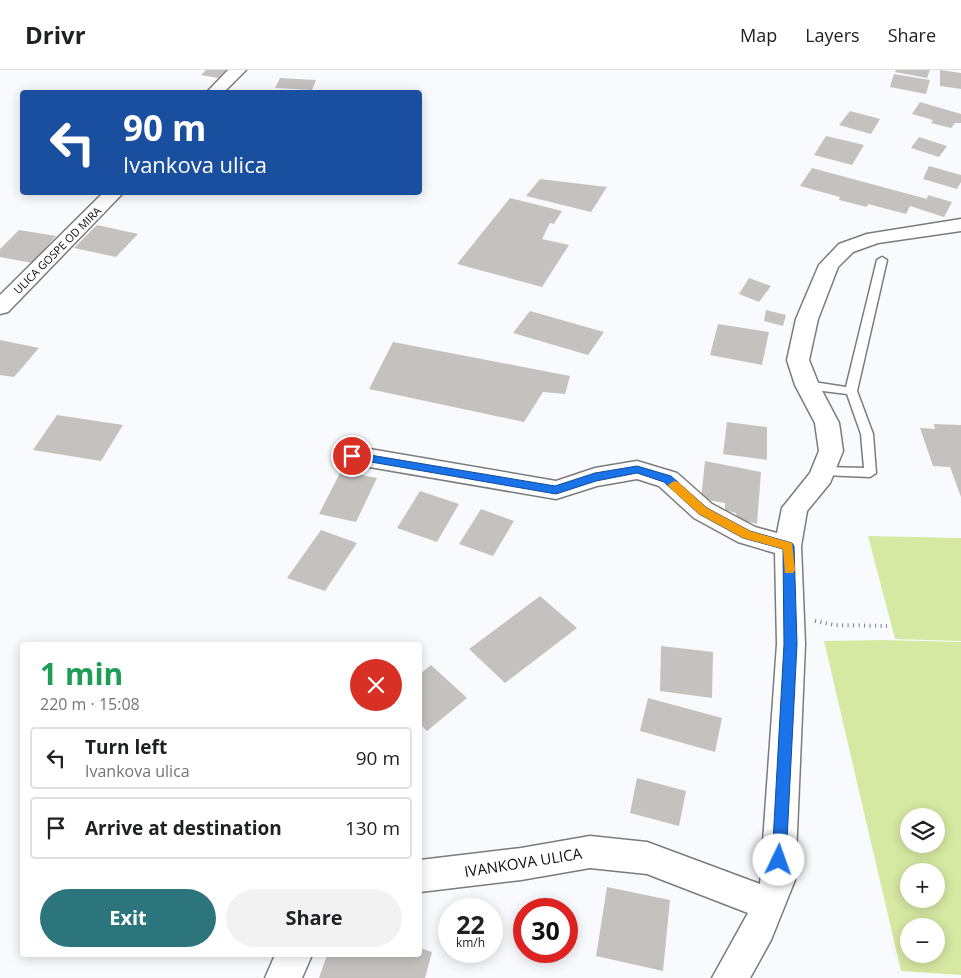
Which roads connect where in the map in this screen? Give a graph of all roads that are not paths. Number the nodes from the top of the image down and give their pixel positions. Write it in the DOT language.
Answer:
graph roads {
  1 [pos="238,70"];
  2 [pos="217,90"];
  3 [pos="112,195"];
  4 [pos="961,225"];
  5 [pos="882,260"];
  6 [pos="0,308"];
  7 [pos="807,384"];
  8 [pos="851,391"];
  9 [pos="352,456"];
  10 [pos="823,471"];
  11 [pos="788,546"];
  12 [pos="422,876"];
  13 [pos="768,904"];
  14 [pos="293,957"];
  15 [pos="283,978"];
  16 [pos="730,978"];
  1 -- 2 [label="street"];
  3 -- 6 [label="street, ULICA GOSPE OD MIRA"];
  4 -- 7 [label="street"];
  5 -- 8 [label="lane"];
  7 -- 8 [label="lane"];
  7 -- 10 [label="street"];
  8 -- 10 [label="lane"];
  9 -- 11 [label="street"];
  10 -- 11 [label="street"];
  11 -- 13 [label="street"];
  12 -- 13 [label="street, IVANKOVA ULICA"];
  13 -- 16 [label="street"];
  14 -- 15 [label="street"];
}
